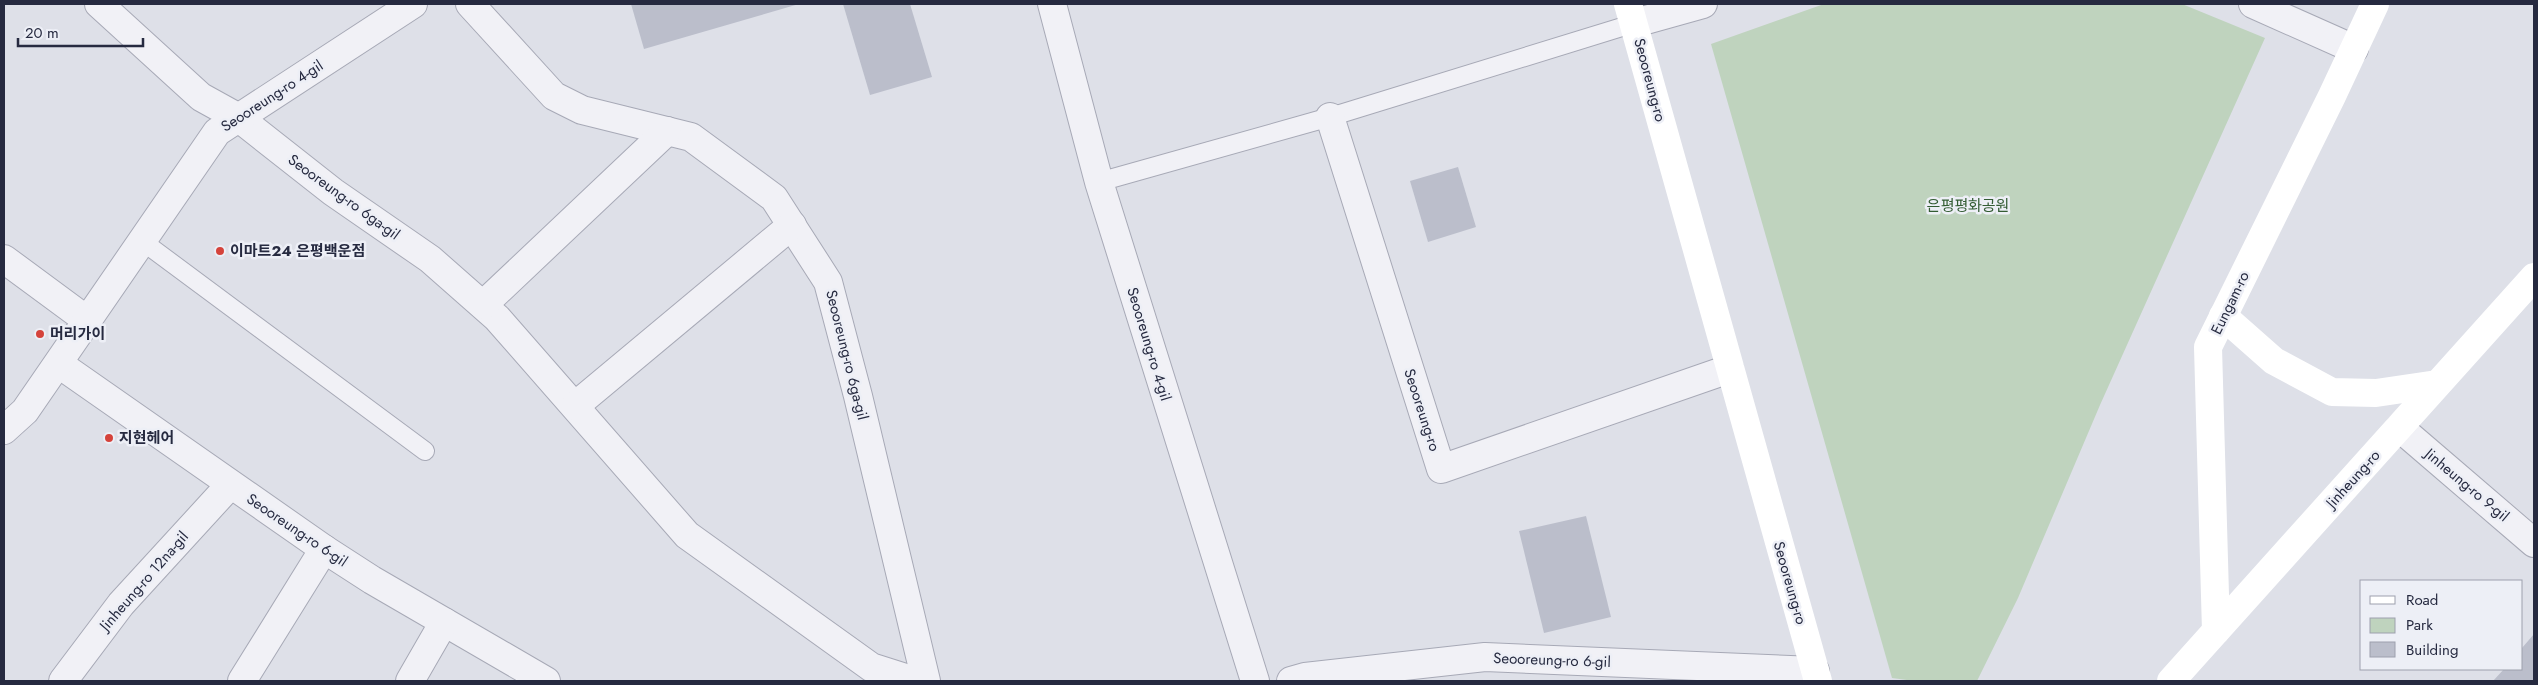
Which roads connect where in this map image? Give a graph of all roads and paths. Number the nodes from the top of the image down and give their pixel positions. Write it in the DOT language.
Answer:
graph roads {
  1 [pos="99,4"];
  2 [pos="414,4"];
  3 [pos="470,4"];
  4 [pos="1052,4"];
  5 [pos="1703,4"];
  6 [pos="2252,4"];
  7 [pos="2375,4"];
  8 [pos="1631,14"];
  9 [pos="2354,49"];
  10 [pos="1330,117"];
  11 [pos="239,118"];
  12 [pos="667,131"];
  13 [pos="1099,182"];
  14 [pos="792,225"];
  15 [pos="142,241"];
  16 [pos="4,259"];
  17 [pos="2534,277"];
  18 [pos="483,305"];
  19 [pos="2223,316"];
  20 [pos="88,321"];
  21 [pos="59,364"];
  22 [pos="1729,369"];
  23 [pos="2437,384"];
  24 [pos="575,406"];
  25 [pos="2400,428"];
  26 [pos="4,430"];
  27 [pos="425,451"];
  28 [pos="230,484"];
  29 [pos="2534,543"];
  30 [pos="324,549"];
  31 [pos="444,622"];
  32 [pos="2216,631"];
  33 [pos="1430,672"];
  34 [pos="1816,676"];
  35 [pos="63,681"];
  36 [pos="242,681"];
  37 [pos="410,681"];
  38 [pos="546,681"];
  39 [pos="915,681"];
  40 [pos="926,681"];
  41 [pos="1255,681"];
  42 [pos="1291,681"];
  43 [pos="2171,681"];
  1 -- 11 [label="street, Seooreung-ro 6ga-gil"];
  2 -- 11 [label="street, Seooreung-ro 4-gil"];
  3 -- 12 [label="street, Seooreung-ro 6ga-gil"];
  4 -- 13 [label="street, Seooreung-ro 4-gil"];
  5 -- 8 [label="street, Seooreung-ro"];
  6 -- 9 [label="street"];
  7 -- 9 [label="main road, Eungam-ro"];
  8 -- 10 [label="lane, Seooreung-ro"];
  8 -- 22 [label="main road, Seooreung-ro"];
  9 -- 19 [label="main road, Eungam-ro"];
  10 -- 13 [label="lane, Seooreung-ro"];
  10 -- 22 [label="street, Seooreung-ro"];
  11 -- 15 [label="street, Seooreung-ro 4-gil"];
  11 -- 18 [label="street, Seooreung-ro 6ga-gil"];
  12 -- 14 [label="street, Seooreung-ro 6ga-gil"];
  12 -- 18 [label="street"];
  13 -- 41 [label="street, Seooreung-ro 4-gil"];
  14 -- 24 [label="street"];
  14 -- 40 [label="street, Seooreung-ro 6ga-gil"];
  15 -- 20 [label="street, Seooreung-ro 4-gil"];
  15 -- 27 [label="lane"];
  16 -- 20 [label="street"];
  17 -- 23 [label="main road, Jinheung-ro"];
  18 -- 24 [label="street, Seooreung-ro 6ga-gil"];
  19 -- 23 [label="main road"];
  19 -- 32 [label="main road, Eungam-ro"];
  20 -- 21 [label="street, Seooreung-ro 4-gil"];
  21 -- 26 [label="street, Seooreung-ro 4-gil"];
  21 -- 28 [label="street, Seooreung-ro 6-gil"];
  22 -- 34 [label="main road, Seooreung-ro"];
  23 -- 25 [label="main road, Jinheung-ro"];
  24 -- 39 [label="street, Seooreung-ro 6ga-gil"];
  25 -- 29 [label="street, Jinheung-ro 9-gil"];
  25 -- 32 [label="main road, Jinheung-ro"];
  28 -- 30 [label="street, Seooreung-ro 6-gil"];
  28 -- 35 [label="street, Jinheung-ro 12na-gil"];
  30 -- 31 [label="street, Seooreung-ro 6-gil"];
  30 -- 36 [label="street"];
  31 -- 37 [label="street"];
  31 -- 38 [label="street, Seooreung-ro 6-gil"];
  32 -- 43 [label="main road, Jinheung-ro"];
  33 -- 34 [label="street, Seooreung-ro 6-gil"];
  33 -- 42 [label="street, Seooreung-ro 6-gil"];
}
